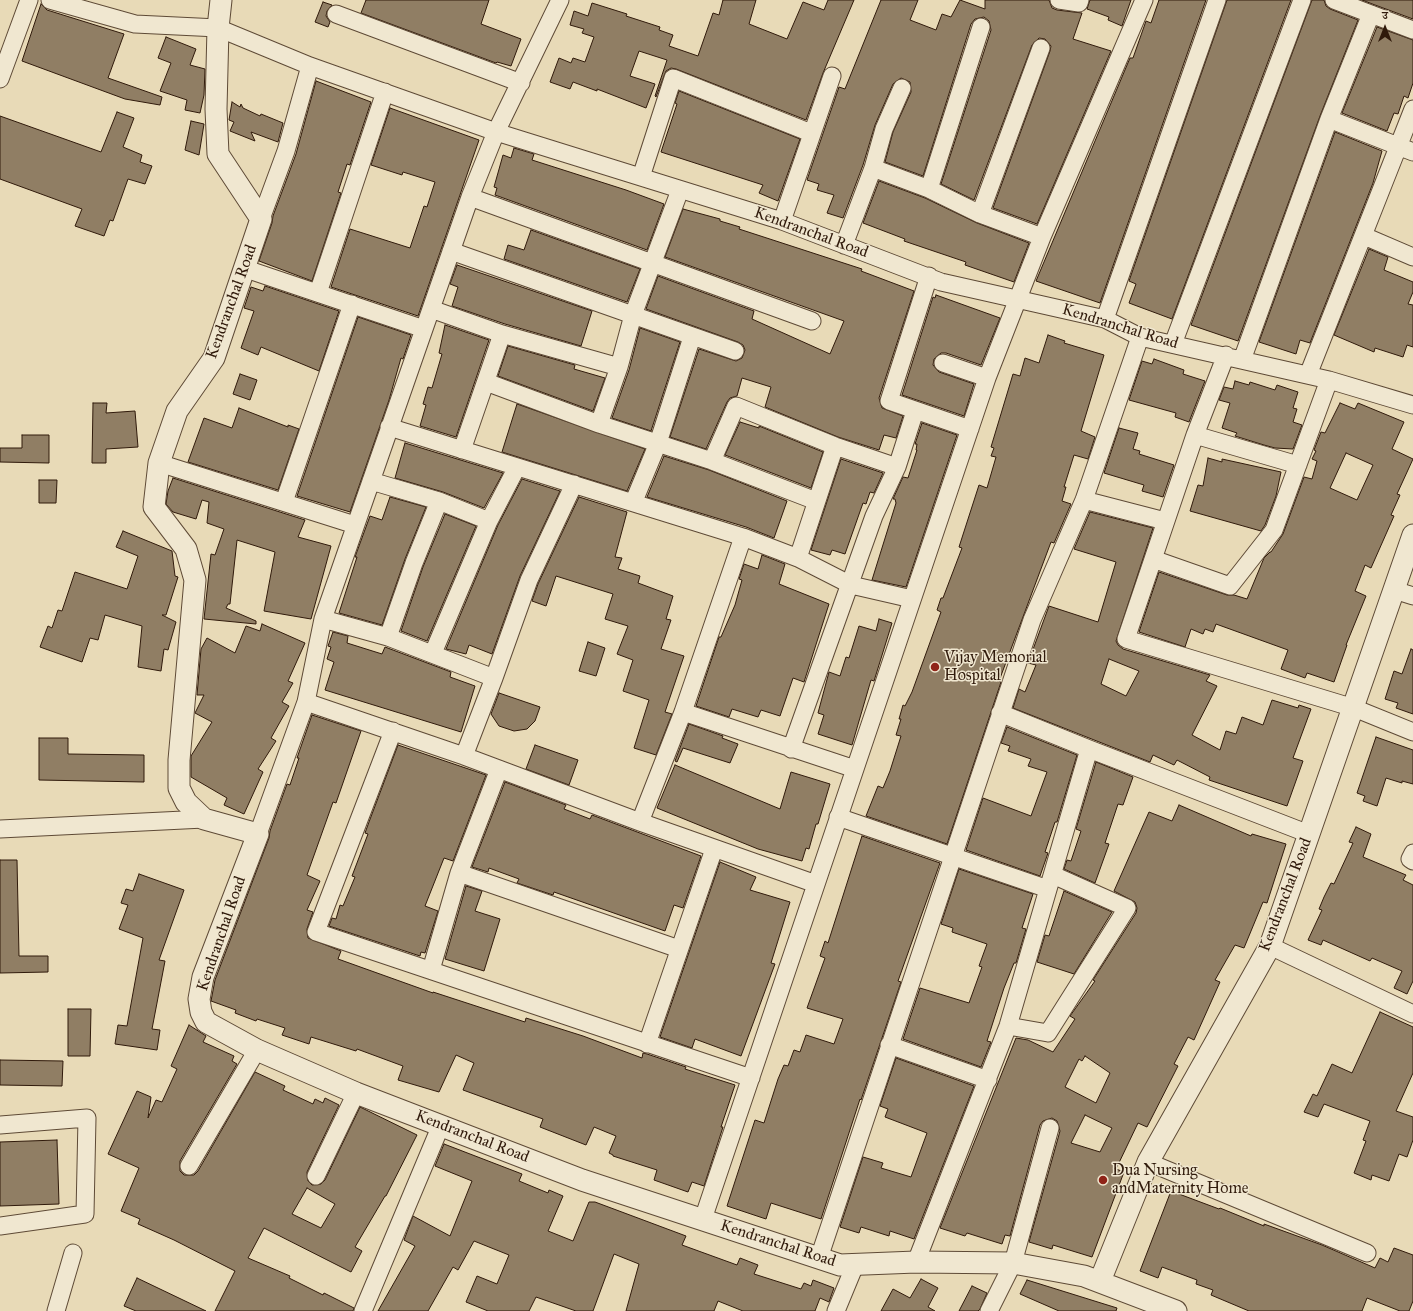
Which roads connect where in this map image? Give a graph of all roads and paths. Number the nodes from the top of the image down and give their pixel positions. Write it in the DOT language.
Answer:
graph roads {
  1 [pos="29,0"];
  2 [pos="50,0"];
  3 [pos="221,0"];
  4 [pos="560,0"];
  5 [pos="1059,0"];
  6 [pos="1080,0"];
  7 [pos="1144,0"];
  8 [pos="1217,0"];
  9 [pos="1302,0"];
  10 [pos="1334,0"];
  11 [pos="336,14"];
  12 [pos="1371,14"];
  13 [pos="982,27"];
  14 [pos="218,28"];
  15 [pos="1413,30"];
  16 [pos="1040,48"];
  17 [pos="310,66"];
  18 [pos="2,69"];
  19 [pos="832,76"];
  20 [pos="521,83"];
  21 [pos="902,88"];
  22 [pos="385,92"];
  23 [pos="1413,108"];
  24 [pos="1329,119"];
  25 [pos="496,132"];
  26 [pos="811,133"];
  27 [pos="1405,150"];
  28 [pos="873,168"];
  29 [pos="641,177"];
  30 [pos="929,189"];
  31 [pos="680,190"];
  32 [pos="470,197"];
  33 [pos="980,214"];
  34 [pos="261,220"];
  35 [pos="782,221"];
  36 [pos="1364,236"];
  37 [pos="1042,237"];
  38 [pos="844,245"];
  39 [pos="451,251"];
  40 [pos="1413,257"];
  41 [pos="653,262"];
  42 [pos="246,269"];
  43 [pos="929,276"];
  44 [pos="318,293"];
  45 [pos="1018,300"];
  46 [pos="352,304"];
  47 [pos="431,309"];
  48 [pos="633,315"];
  49 [pos="1105,319"];
  50 [pos="812,321"];
  51 [pos="424,329"];
  52 [pos="502,334"];
  53 [pos="692,337"];
  54 [pos="1140,337"];
  55 [pos="1173,344"];
  56 [pos="735,351"];
  57 [pos="1234,358"];
  58 [pos="943,363"];
  59 [pos="619,368"];
  60 [pos="1308,375"];
  61 [pos="987,378"];
  62 [pos="1329,380"];
  63 [pos="486,382"];
  64 [pos="1413,405"];
  65 [pos="915,411"];
  66 [pos="599,424"];
  67 [pos="390,427"];
  68 [pos="970,429"];
  69 [pos="1194,435"];
  70 [pos="658,443"];
  71 [pos="834,446"];
  72 [pos="462,450"];
  73 [pos="712,461"];
  74 [pos="159,463"];
  75 [pos="1298,465"];
  76 [pos="517,467"];
  77 [pos="897,467"];
  78 [pos="371,481"];
  79 [pos="574,484"];
  80 [pos="1084,500"];
  81 [pos="439,501"];
  82 [pos="634,501"];
  83 [pos="816,501"];
  84 [pos="284,502"];
  85 [pos="489,522"];
  86 [pos="1165,522"];
  87 [pos="355,525"];
  88 [pos="1413,535"];
  89 [pos="743,536"];
  90 [pos="798,558"];
  91 [pos="1153,559"];
  92 [pos="851,585"];
  93 [pos="1404,593"];
  94 [pos="912,599"];
  95 [pos="323,619"];
  96 [pos="388,637"];
  97 [pos="433,653"];
  98 [pos="494,678"];
  99 [pos="306,702"];
  100 [pos="1354,708"];
  101 [pos="683,712"];
  102 [pos="1000,713"];
  103 [pos="393,731"];
  104 [pos="1413,732"];
  105 [pos="792,749"];
  106 [pos="1089,749"];
  107 [pos="464,756"];
  108 [pos="499,769"];
  109 [pos="855,770"];
  110 [pos="838,818"];
  111 [pos="204,819"];
  112 [pos="640,822"];
  113 [pos="0,829"];
  114 [pos="258,834"];
  115 [pos="1310,834"];
  116 [pos="714,849"];
  117 [pos="1413,853"];
  118 [pos="953,856"];
  119 [pos="1413,861"];
  120 [pos="459,873"];
  121 [pos="1050,882"];
  122 [pos="816,884"];
  123 [pos="1270,946"];
  124 [pos="679,949"];
  125 [pos="431,970"];
  126 [pos="1413,1014"];
  127 [pos="1008,1026"];
  128 [pos="647,1044"];
  129 [pos="889,1046"];
  130 [pos="257,1050"];
  131 [pos="751,1078"];
  132 [pos="988,1080"];
  133 [pos="356,1093"];
  134 [pos="0,1125"];
  135 [pos="441,1125"];
  136 [pos="1050,1128"];
  137 [pos="1148,1162"];
  138 [pos="189,1166"];
  139 [pos="316,1176"];
  140 [pos="703,1219"];
  141 [pos="0,1226"];
  142 [pos="73,1253"];
  143 [pos="1367,1253"];
  144 [pos="818,1258"];
  145 [pos="916,1262"];
  146 [pos="1014,1263"];
  147 [pos="855,1265"];
  148 [pos="1100,1281"];
  149 [pos="56,1311"];
  150 [pos="363,1311"];
  151 [pos="836,1311"];
  152 [pos="989,1311"];
  153 [pos="1176,1311"];
  1 -- 18 [label="street"];
  2 -- 14 [label="street, Kendranchal Road"];
  3 -- 14 [label="street"];
  4 -- 20 [label="street"];
  5 -- 6 [label="street"];
  7 -- 37 [label="street"];
  8 -- 49 [label="street"];
  9 -- 55 [label="street"];
  10 -- 12 [label="street"];
  11 -- 20 [label="street"];
  12 -- 15 [label="street"];
  12 -- 24 [label="street"];
  13 -- 30 [label="street"];
  14 -- 17 [label="street, Kendranchal Road"];
  14 -- 34 [label="street"];
  16 -- 33 [label="street"];
  17 -- 22 [label="street, Kendranchal Road"];
  17 -- 34 [label="street"];
  19 -- 26 [label="street"];
  20 -- 25 [label="street"];
  21 -- 28 [label="street"];
  22 -- 25 [label="street, Kendranchal Road"];
  22 -- 44 [label="street"];
  23 -- 27 [label="street"];
  24 -- 27 [label="street"];
  24 -- 57 [label="street"];
  25 -- 29 [label="street, Kendranchal Road"];
  25 -- 32 [label="street"];
  26 -- 29 [label="street"];
  26 -- 35 [label="street"];
  27 -- 36 [label="street"];
  28 -- 30 [label="street"];
  28 -- 38 [label="street"];
  29 -- 31 [label="street, Kendranchal Road"];
  30 -- 33 [label="street"];
  31 -- 35 [label="street, Kendranchal Road"];
  31 -- 41 [label="street"];
  32 -- 39 [label="street"];
  32 -- 41 [label="street"];
  33 -- 37 [label="street"];
  34 -- 42 [label="street, Kendranchal Road"];
  35 -- 38 [label="street, Kendranchal Road"];
  36 -- 40 [label="street"];
  36 -- 60 [label="street"];
  37 -- 45 [label="street"];
  38 -- 43 [label="street, Kendranchal Road"];
  39 -- 47 [label="street"];
  39 -- 48 [label="street"];
  41 -- 48 [label="street"];
  41 -- 50 [label="street"];
  42 -- 44 [label="street"];
  42 -- 74 [label="street, Kendranchal Road"];
  43 -- 45 [label="street, Kendranchal Road"];
  43 -- 65 [label="street"];
  44 -- 46 [label="street"];
  45 -- 49 [label="street, Kendranchal Road"];
  45 -- 61 [label="street"];
  46 -- 51 [label="street"];
  46 -- 84 [label="street"];
  47 -- 51 [label="street"];
  47 -- 52 [label="street"];
  48 -- 53 [label="street"];
  48 -- 59 [label="street"];
  49 -- 54 [label="street, Kendranchal Road"];
  51 -- 67 [label="street"];
  52 -- 59 [label="street"];
  52 -- 63 [label="street"];
  53 -- 56 [label="street"];
  53 -- 70 [label="street"];
  54 -- 55 [label="street, Kendranchal Road"];
  54 -- 80 [label="street"];
  55 -- 57 [label="street, Kendranchal Road"];
  57 -- 60 [label="street, Kendranchal Road"];
  57 -- 69 [label="street"];
  58 -- 61 [label="street"];
  59 -- 66 [label="street"];
  60 -- 62 [label="street, Kendranchal Road"];
  61 -- 68 [label="street"];
  62 -- 64 [label="street, Kendranchal Road"];
  62 -- 75 [label="street"];
  63 -- 66 [label="street"];
  63 -- 72 [label="street"];
  65 -- 68 [label="street"];
  65 -- 77 [label="street"];
  66 -- 70 [label="street"];
  67 -- 72 [label="street"];
  67 -- 78 [label="street"];
  68 -- 94 [label="street"];
  69 -- 75 [label="street"];
  69 -- 86 [label="street"];
  70 -- 73 [label="street"];
  70 -- 82 [label="street"];
  71 -- 73 [label="street"];
  71 -- 77 [label="street"];
  71 -- 83 [label="street"];
  72 -- 76 [label="street"];
  73 -- 83 [label="street"];
  74 -- 84 [label="street"];
  74 -- 111 [label="street, Kendranchal Road"];
  75 -- 91 [label="street"];
  76 -- 79 [label="street"];
  76 -- 85 [label="street"];
  77 -- 92 [label="street"];
  78 -- 81 [label="street"];
  78 -- 87 [label="street"];
  79 -- 82 [label="street"];
  79 -- 98 [label="street"];
  80 -- 86 [label="street"];
  80 -- 102 [label="street"];
  81 -- 85 [label="street"];
  81 -- 96 [label="street"];
  82 -- 89 [label="street"];
  83 -- 90 [label="street"];
  84 -- 87 [label="street"];
  85 -- 97 [label="street"];
  86 -- 91 [label="street"];
  87 -- 95 [label="street"];
  88 -- 93 [label="street, Kendranchal Road"];
  89 -- 90 [label="street"];
  89 -- 101 [label="street"];
  90 -- 92 [label="street"];
  91 -- 100 [label="street"];
  92 -- 94 [label="street"];
  92 -- 105 [label="street"];
  93 -- 100 [label="street, Kendranchal Road"];
  94 -- 109 [label="street"];
  95 -- 96 [label="street"];
  95 -- 99 [label="street"];
  96 -- 97 [label="street"];
  97 -- 98 [label="street"];
  98 -- 107 [label="street"];
  99 -- 103 [label="street"];
  99 -- 114 [label="street"];
  100 -- 104 [label="street"];
  100 -- 115 [label="street, Kendranchal Road"];
  101 -- 105 [label="street"];
  101 -- 112 [label="street"];
  102 -- 106 [label="street"];
  102 -- 118 [label="street"];
  103 -- 107 [label="street"];
  103 -- 125 [label="street"];
  105 -- 109 [label="street"];
  106 -- 115 [label="street"];
  106 -- 121 [label="street"];
  107 -- 108 [label="street"];
  108 -- 112 [label="street"];
  108 -- 120 [label="street"];
  109 -- 110 [label="street"];
  110 -- 118 [label="street"];
  110 -- 122 [label="street"];
  111 -- 113 [label="street"];
  111 -- 114 [label="street, Kendranchal Road"];
  112 -- 116 [label="street"];
  114 -- 130 [label="street, Kendranchal Road"];
  115 -- 123 [label="street, Kendranchal Road"];
  116 -- 122 [label="street"];
  116 -- 124 [label="street"];
  117 -- 119 [label="street"];
  118 -- 121 [label="street"];
  118 -- 129 [label="street"];
  120 -- 124 [label="street"];
  120 -- 125 [label="street"];
  121 -- 127 [label="street"];
  121 -- 127 [label="street"];
  122 -- 131 [label="street"];
  123 -- 126 [label="street"];
  123 -- 137 [label="street, Kendranchal Road"];
  124 -- 128 [label="street"];
  125 -- 128 [label="street"];
  127 -- 132 [label="street"];
  128 -- 131 [label="street"];
  129 -- 132 [label="street"];
  129 -- 144 [label="street"];
  130 -- 133 [label="street, Kendranchal Road"];
  130 -- 138 [label="street"];
  131 -- 140 [label="street"];
  132 -- 145 [label="street"];
  133 -- 135 [label="street, Kendranchal Road"];
  133 -- 139 [label="street"];
  134 -- 141 [label="street"];
  135 -- 140 [label="street, Kendranchal Road"];
  135 -- 150 [label="street"];
  136 -- 146 [label="street"];
  137 -- 143 [label="street"];
  137 -- 148 [label="street, Kendranchal Road"];
  140 -- 144 [label="street, Kendranchal Road"];
  142 -- 149 [label="street"];
  144 -- 147 [label="street, Kendranchal Road"];
  145 -- 146 [label="street, Kendranchal Road"];
  145 -- 147 [label="street, Kendranchal Road"];
  146 -- 148 [label="street, Kendranchal Road"];
  146 -- 152 [label="street"];
  147 -- 151 [label="street"];
  148 -- 153 [label="street, Kendranchal Road"];
}
